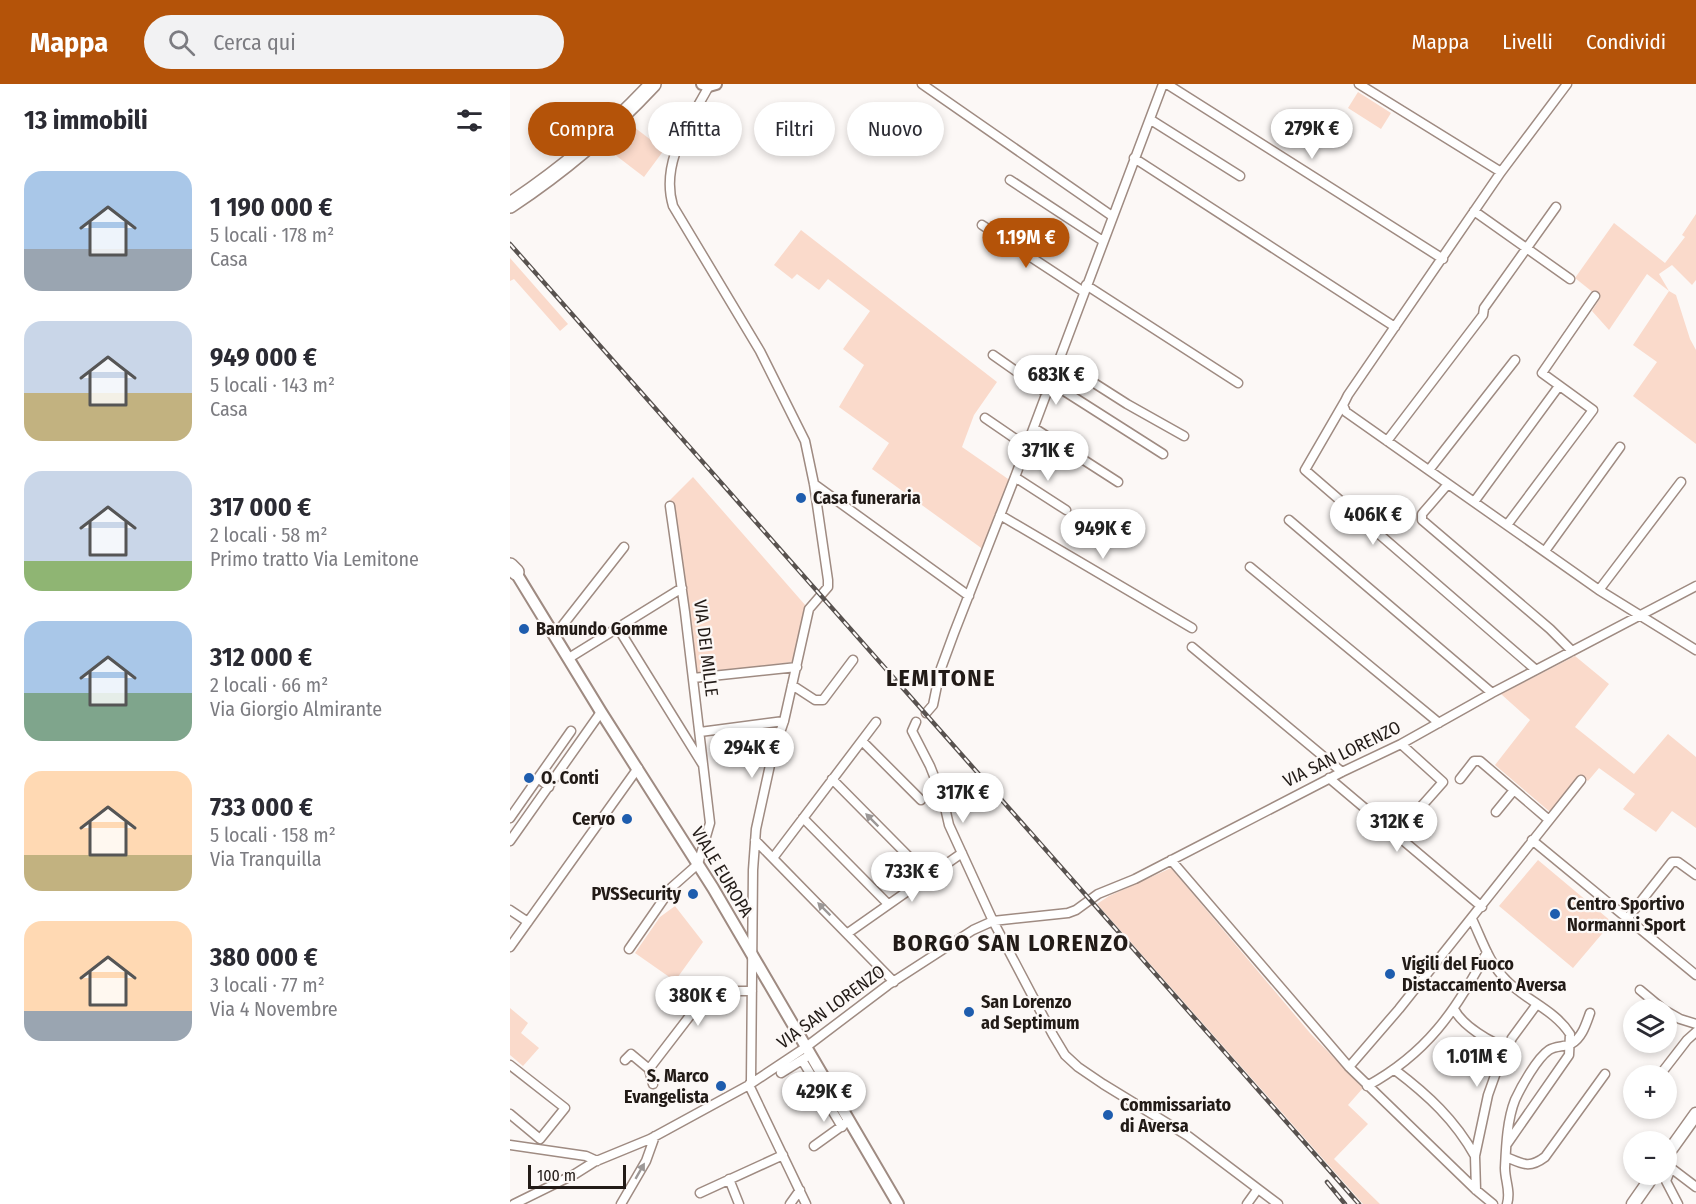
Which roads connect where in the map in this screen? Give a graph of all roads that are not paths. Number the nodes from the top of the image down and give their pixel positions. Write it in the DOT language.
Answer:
graph roads {
  1 [pos="641,84"];
  2 [pos="653,84"];
  3 [pos="922,84"];
  4 [pos="1165,84"];
  5 [pos="1359,84"];
  6 [pos="1567,84"];
  7 [pos="709,85"];
  8 [pos="1151,120"];
  9 [pos="1134,158"];
  10 [pos="1501,172"];
  11 [pos="1240,176"];
  12 [pos="1010,180"];
  13 [pos="510,193"];
  14 [pos="510,205"];
  15 [pos="1556,207"];
  16 [pos="1474,211"];
  17 [pos="1112,216"];
  18 [pos="982,225"];
  19 [pos="1103,241"];
  20 [pos="1526,248"];
  21 [pos="1443,259"];
  22 [pos="1570,279"];
  23 [pos="1085,288"];
  24 [pos="1595,296"];
  25 [pos="1395,327"];
  26 [pos="993,355"];
  27 [pos="1058,360"];
  28 [pos="1515,360"];
  29 [pos="1050,382"];
  30 [pos="1238,383"];
  31 [pos="1559,386"];
  32 [pos="1047,393"];
  33 [pos="1348,396"];
  34 [pos="985,418"];
  35 [pos="1034,428"];
  36 [pos="1184,436"];
  37 [pos="1387,441"];
  38 [pos="1026,446"];
  39 [pos="1620,447"];
  40 [pos="1162,454"];
  41 [pos="1429,470"];
  42 [pos="1015,477"];
  43 [pos="1118,482"];
  44 [pos="1681,482"];
  45 [pos="814,484"];
  46 [pos="1448,484"];
  47 [pos="1474,502"];
  48 [pos="670,507"];
  49 [pos="1066,510"];
  50 [pos="1000,515"];
  51 [pos="1289,520"];
  52 [pos="1507,525"];
  53 [pos="624,547"];
  54 [pos="1545,551"];
  55 [pos="512,567"];
  56 [pos="1250,567"];
  57 [pos="1696,586"];
  58 [pos="682,588"];
  59 [pos="1599,590"];
  60 [pos="969,596"];
  61 [pos="1641,615"];
  62 [pos="618,628"];
  63 [pos="1192,628"];
  64 [pos="555,635"];
  65 [pos="1192,646"];
  66 [pos="1696,650"];
  67 [pos="1572,651"];
  68 [pos="569,658"];
  69 [pos="853,660"];
  70 [pos="797,667"];
  71 [pos="1536,670"];
  72 [pos="693,678"];
  73 [pos="792,685"];
  74 [pos="1492,693"];
  75 [pos="601,712"];
  76 [pos="926,713"];
  77 [pos="784,721"];
  78 [pos="876,722"];
  79 [pos="916,722"];
  80 [pos="1439,723"];
  81 [pos="571,731"];
  82 [pos="700,732"];
  83 [pos="862,741"];
  84 [pos="1401,744"];
  85 [pos="638,768"];
  86 [pos="704,768"];
  87 [pos="1342,772"];
  88 [pos="538,778"];
  89 [pos="1329,778"];
  90 [pos="1460,779"];
  91 [pos="832,780"];
  92 [pos="1581,780"];
  93 [pos="549,787"];
  94 [pos="1514,790"];
  95 [pos="921,801"];
  96 [pos="1496,812"];
  97 [pos="510,818"];
  98 [pos="803,818"];
  99 [pos="1549,820"];
  100 [pos="1396,835"];
  101 [pos="755,840"];
  102 [pos="1532,840"];
  103 [pos="510,841"];
  104 [pos="962,853"];
  105 [pos="773,858"];
  106 [pos="1171,860"];
  107 [pos="698,864"];
  108 [pos="1696,875"];
  109 [pos="928,876"];
  110 [pos="888,904"];
  111 [pos="1482,907"];
  112 [pos="510,910"];
  113 [pos="1472,919"];
  114 [pos="1626,919"];
  115 [pos="993,921"];
  116 [pos="528,922"];
  117 [pos="848,933"];
  118 [pos="510,948"];
  119 [pos="629,949"];
  120 [pos="1487,952"];
  121 [pos="753,956"];
  122 [pos="1696,975"];
  123 [pos="894,982"];
  124 [pos="1640,990"];
  125 [pos="752,991"];
  126 [pos="1651,999"];
  127 [pos="1537,1004"];
  128 [pos="1454,1009"];
  129 [pos="1590,1013"];
  130 [pos="1677,1017"];
  131 [pos="1696,1024"];
  132 [pos="1696,1032"];
  133 [pos="1570,1044"];
  134 [pos="1508,1047"];
  135 [pos="806,1053"];
  136 [pos="625,1060"];
  137 [pos="510,1065"];
  138 [pos="1668,1065"];
  139 [pos="1349,1067"];
  140 [pos="649,1069"];
  141 [pos="1395,1070"];
  142 [pos="782,1073"];
  143 [pos="1605,1074"];
  144 [pos="653,1084"];
  145 [pos="749,1085"];
  146 [pos="1367,1086"];
  147 [pos="510,1114"];
  148 [pos="1696,1114"];
  149 [pos="846,1124"];
  150 [pos="655,1136"];
  151 [pos="1677,1141"];
  152 [pos="1507,1144"];
  153 [pos="510,1145"];
  154 [pos="814,1146"];
  155 [pos="783,1155"];
  156 [pos="1475,1156"];
  157 [pos="1506,1157"];
  158 [pos="597,1161"];
  159 [pos="1677,1172"];
  160 [pos="729,1179"];
  161 [pos="1646,1185"];
  162 [pos="1668,1185"];
  163 [pos="1696,1186"];
  164 [pos="800,1190"];
  165 [pos="1257,1190"];
  166 [pos="1476,1190"];
  167 [pos="700,1193"];
  168 [pos="514,1204"];
  169 [pos="621,1204"];
  170 [pos="739,1204"];
  171 [pos="790,1204"];
  172 [pos="806,1204"];
  173 [pos="898,1204"];
  174 [pos="1247,1204"];
  175 [pos="1278,1204"];
  176 [pos="1493,1204"];
  177 [pos="1506,1204"];
  178 [pos="1633,1204"];
  179 [pos="1678,1204"];
  1 -- 13 [label="highway"];
  2 -- 14 [label="highway"];
  3 -- 17 [label="street"];
  4 -- 8 [label="street"];
  4 -- 21 [label="street"];
  5 -- 10 [label="street"];
  6 -- 10 [label="street"];
  7 -- 45 [label="street"];
  8 -- 9 [label="street"];
  8 -- 11 [label="street"];
  9 -- 17 [label="street"];
  9 -- 25 [label="street"];
  10 -- 16 [label="street"];
  12 -- 19 [label="street"];
  15 -- 20 [label="street"];
  16 -- 20 [label="street"];
  16 -- 21 [label="street"];
  17 -- 19 [label="street"];
  18 -- 23 [label="street"];
  19 -- 23 [label="street"];
  20 -- 22 [label="street"];
  20 -- 37 [label="street"];
  21 -- 25 [label="street"];
  23 -- 27 [label="street"];
  23 -- 30 [label="street"];
  24 -- 31 [label="street"];
  25 -- 33 [label="street"];
  26 -- 32 [label="street"];
  27 -- 29 [label="street"];
  27 -- 36 [label="street"];
  28 -- 41 [label="street"];
  29 -- 32 [label="street"];
  29 -- 40 [label="street"];
  31 -- 47 [label="street"];
  31 -- 52 [label="street"];
  32 -- 35 [label="street"];
  33 -- 37 [label="street"];
  33 -- 71 [label="street"];
  34 -- 38 [label="street"];
  35 -- 38 [label="street"];
  35 -- 43 [label="street"];
  37 -- 41 [label="street"];
  38 -- 42 [label="street"];
  39 -- 54 [label="street"];
  41 -- 46 [label="street"];
  42 -- 49 [label="street"];
  42 -- 50 [label="street"];
  44 -- 59 [label="street"];
  45 -- 60 [label="street"];
  45 -- 70 [label="street"];
  46 -- 47 [label="street"];
  46 -- 67 [label="street"];
  47 -- 52 [label="street"];
  48 -- 58 [label="street, VIA DEI MILLE"];
  50 -- 60 [label="street"];
  50 -- 63 [label="street"];
  51 -- 74 [label="street"];
  52 -- 54 [label="street"];
  53 -- 64 [label="street"];
  54 -- 59 [label="street"];
  55 -- 64 [label="main road, VIALE EUROPA"];
  56 -- 80 [label="street"];
  57 -- 61 [label="street, VIA SAN LORENZO"];
  58 -- 62 [label="street"];
  58 -- 72 [label="street, VIA DEI MILLE"];
  59 -- 61 [label="street"];
  60 -- 76 [label="street"];
  61 -- 66 [label="street"];
  61 -- 67 [label="street, VIA SAN LORENZO"];
  62 -- 68 [label="street"];
  62 -- 86 [label="street"];
  64 -- 68 [label="main road, VIALE EUROPA"];
  65 -- 87 [label="street"];
  67 -- 71 [label="street, VIA SAN LORENZO"];
  68 -- 75 [label="main road, VIALE EUROPA"];
  69 -- 73 [label="street"];
  70 -- 72 [label="street"];
  70 -- 73 [label="street"];
  71 -- 74 [label="street, VIA SAN LORENZO"];
  72 -- 82 [label="street, VIA DEI MILLE"];
  73 -- 77 [label="street"];
  74 -- 80 [label="street, VIA SAN LORENZO"];
  75 -- 85 [label="main road, VIALE EUROPA"];
  75 -- 93 [label="street"];
  77 -- 82 [label="street"];
  77 -- 101 [label="street"];
  78 -- 83 [label="street"];
  79 -- 104 [label="street"];
  80 -- 84 [label="street, VIA SAN LORENZO"];
  81 -- 88 [label="street"];
  82 -- 86 [label="street, VIA DEI MILLE"];
  83 -- 91 [label="street"];
  83 -- 95 [label="street"];
  84 -- 87 [label="street, VIA SAN LORENZO"];
  84 -- 100 [label="street"];
  85 -- 107 [label="main road, VIALE EUROPA"];
  85 -- 116 [label="street"];
  86 -- 107 [label="street, VIA DEI MILLE"];
  87 -- 89 [label="street, VIA SAN LORENZO"];
  88 -- 93 [label="street"];
  88 -- 97 [label="street"];
  89 -- 100 [label="street"];
  89 -- 106 [label="street, VIA SAN LORENZO"];
  90 -- 94 [label="street"];
  91 -- 98 [label="street"];
  109 -- 91 [label="street, one-way"];
  92 -- 99 [label="street"];
  93 -- 103 [label="street"];
  94 -- 96 [label="street"];
  94 -- 99 [label="street"];
  98 -- 105 [label="street"];
  98 -- 110 [label="street"];
  99 -- 102 [label="street"];
  100 -- 111 [label="street"];
  101 -- 105 [label="street"];
  101 -- 121 [label="street"];
  102 -- 111 [label="street"];
  102 -- 114 [label="street"];
  104 -- 109 [label="street"];
  104 -- 115 [label="street"];
  117 -- 105 [label="street, one-way"];
  106 -- 115 [label="street, VIA SAN LORENZO"];
  106 -- 139 [label="street"];
  107 -- 119 [label="street"];
  107 -- 121 [label="main road, VIALE EUROPA"];
  108 -- 114 [label="street"];
  109 -- 110 [label="street"];
  110 -- 117 [label="street"];
  111 -- 113 [label="street"];
  112 -- 116 [label="street"];
  113 -- 120 [label="street"];
  113 -- 139 [label="street"];
  114 -- 122 [label="street"];
  115 -- 123 [label="street, VIA SAN LORENZO"];
  115 -- 165 [label="street"];
  116 -- 118 [label="street"];
  117 -- 123 [label="street"];
  120 -- 127 [label="street"];
  120 -- 128 [label="street"];
  121 -- 125 [label="street"];
  121 -- 135 [label="main road, VIALE EUROPA"];
  123 -- 135 [label="street, VIA SAN LORENZO"];
  124 -- 126 [label="street"];
  125 -- 140 [label="street"];
  125 -- 145 [label="street"];
  127 -- 133 [label="street"];
  127 -- 134 [label="street"];
  128 -- 134 [label="street"];
  128 -- 141 [label="street"];
  129 -- 133 [label="street"];
  130 -- 131 [label="street"];
  132 -- 138 [label="street"];
  133 -- 152 [label="street"];
  133 -- 152 [label="street"];
  134 -- 156 [label="street"];
  135 -- 142 [label="street"];
  135 -- 145 [label="street, VIA SAN LORENZO"];
  135 -- 149 [label="main road, VIALE EUROPA"];
  136 -- 140 [label="street"];
  137 -- 147 [label="street"];
  139 -- 146 [label="street"];
  140 -- 144 [label="street"];
  141 -- 146 [label="street"];
  141 -- 156 [label="street"];
  143 -- 157 [label="street"];
  145 -- 150 [label="street, VIA SAN LORENZO"];
  145 -- 155 [label="street"];
  146 -- 166 [label="street"];
  148 -- 151 [label="main road"];
  149 -- 154 [label="street"];
  149 -- 173 [label="main road, VIALE EUROPA"];
  150 -- 158 [label="street, VIA SAN LORENZO"];
  169 -- 150 [label="street, one-way"];
  152 -- 157 [label="street"];
  153 -- 158 [label="street"];
  155 -- 160 [label="street"];
  155 -- 164 [label="street"];
  156 -- 166 [label="street"];
  157 -- 177 [label="street"];
  158 -- 168 [label="street, VIA SAN LORENZO"];
  159 -- 163 [label="street"];
  160 -- 167 [label="street"];
  160 -- 170 [label="street"];
  161 -- 178 [label="main road"];
  162 -- 179 [label="street"];
  164 -- 171 [label="street"];
  164 -- 172 [label="street"];
  165 -- 174 [label="street"];
  165 -- 175 [label="street"];
  166 -- 176 [label="street"];
}
